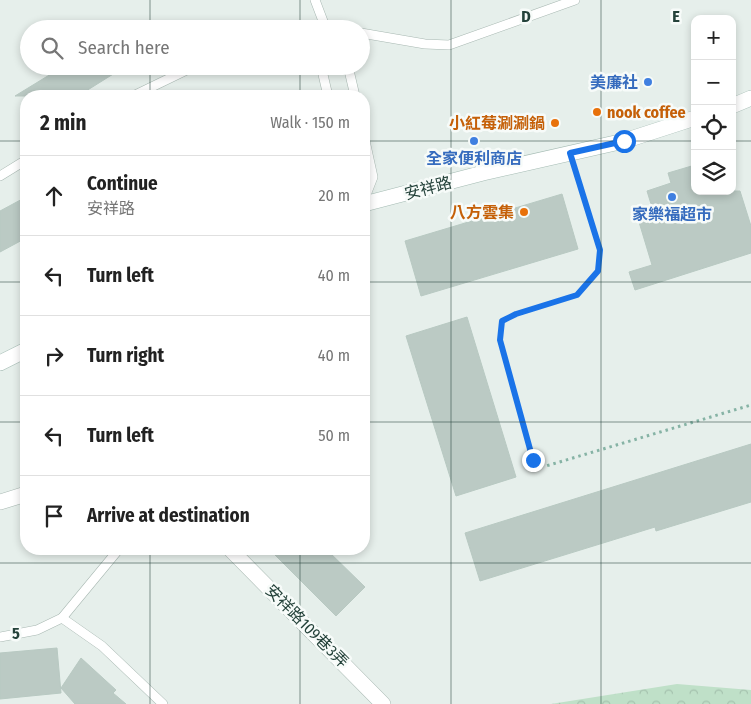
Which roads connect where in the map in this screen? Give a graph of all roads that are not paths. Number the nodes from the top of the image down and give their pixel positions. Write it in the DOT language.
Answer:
graph roads {
  1 [pos="314,0"];
  2 [pos="575,0"];
  3 [pos="322,20"];
  4 [pos="370,35"];
  5 [pos="176,75"];
  6 [pos="323,75"];
  7 [pos="350,75"];
  8 [pos="145,90"];
  9 [pos="327,90"];
  10 [pos="354,90"];
  11 [pos="751,98"];
  12 [pos="734,105"];
  13 [pos="691,119"];
  14 [pos="370,163"];
  15 [pos="20,164"];
  16 [pos="0,176"];
  17 [pos="370,185"];
  18 [pos="370,202"];
  19 [pos="20,353"];
  20 [pos="0,363"];
  21 [pos="20,496"];
  22 [pos="0,502"];
  23 [pos="114,555"];
  24 [pos="236,555"];
  25 [pos="62,618"];
  26 [pos="0,637"];
  27 [pos="163,704"];
  28 [pos="383,704"];
  1 -- 3 [label="lane"];
  2 -- 4 [label="lane"];
  5 -- 8 [label="lane"];
  6 -- 9 [label="lane"];
  7 -- 10 [label="lane"];
  11 -- 12 [label="street"];
  13 -- 18 [label="street, 安祥路"];
  14 -- 17 [label="lane"];
  15 -- 16 [label="lane"];
  19 -- 20 [label="street"];
  21 -- 22 [label="street"];
  23 -- 25 [label="lane"];
  24 -- 28 [label="street, 安祥路109巷3弄"];
  25 -- 26 [label="lane"];
  25 -- 27 [label="lane"];
}
